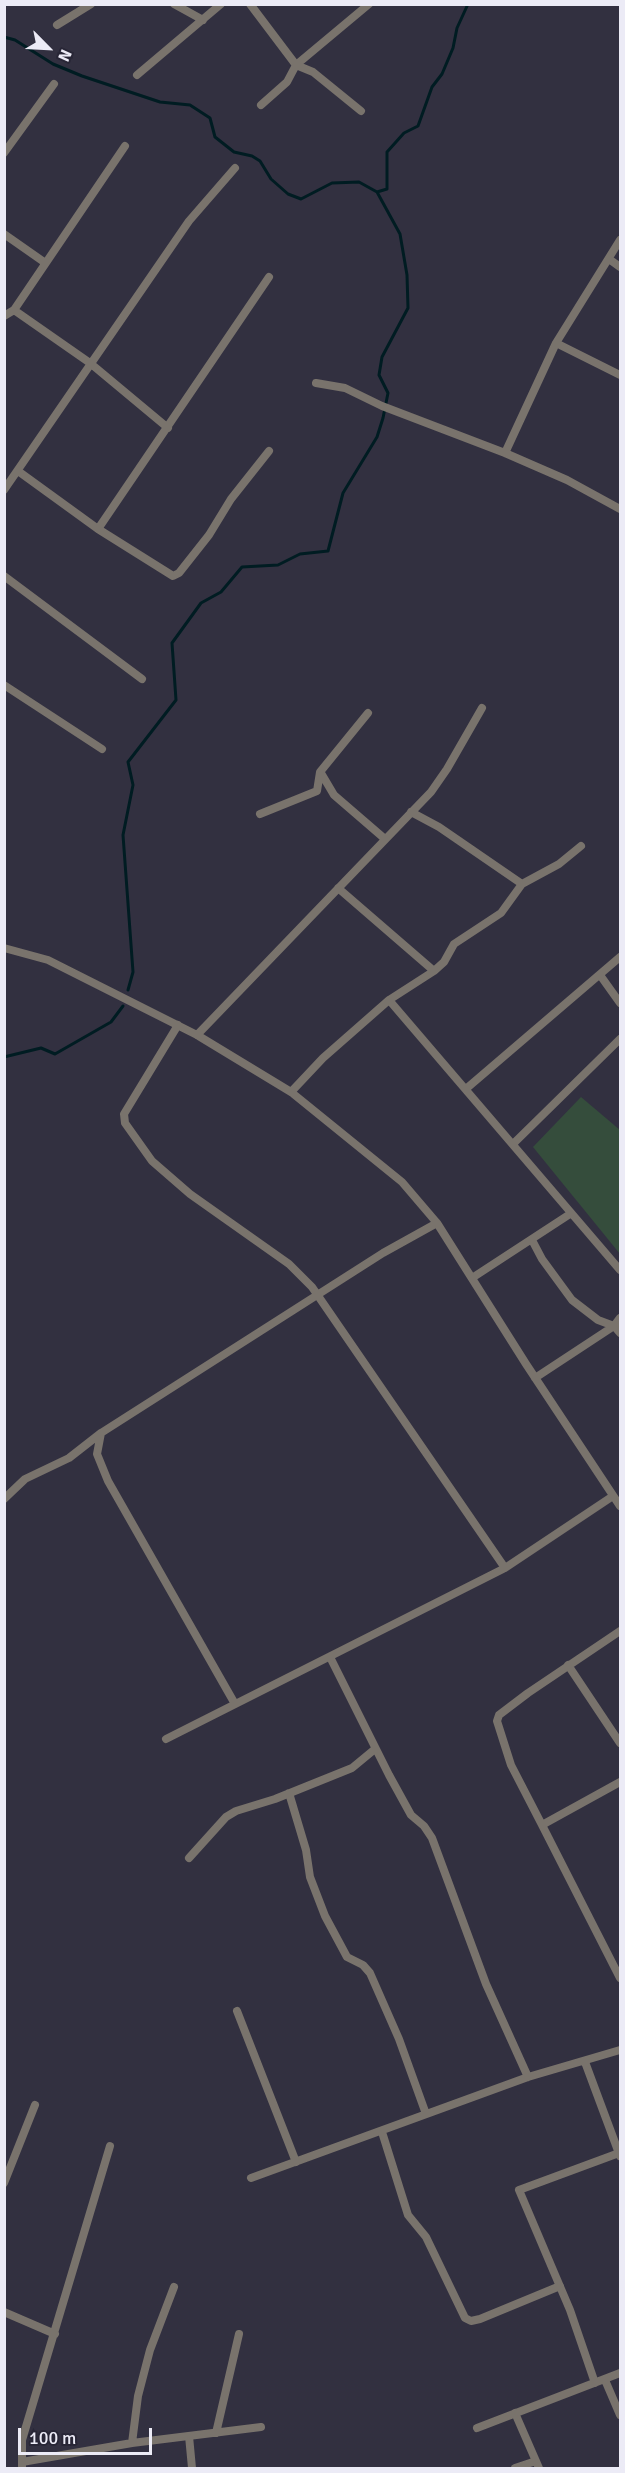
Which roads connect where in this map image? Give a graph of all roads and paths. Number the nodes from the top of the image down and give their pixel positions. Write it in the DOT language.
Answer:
graph roads {
  1 [pos="91,4"];
  2 [pos="174,4"];
  3 [pos="221,4"];
  4 [pos="250,4"];
  5 [pos="369,4"];
  6 [pos="203,20"];
  7 [pos="57,25"];
  8 [pos="296,65"];
  9 [pos="137,75"];
  10 [pos="54,84"];
  11 [pos="261,105"];
  12 [pos="361,111"];
  13 [pos="125,146"];
  14 [pos="4,153"];
  15 [pos="235,168"];
  16 [pos="4,234"];
  17 [pos="621,240"];
  18 [pos="609,259"];
  19 [pos="44,262"];
  20 [pos="621,267"];
  21 [pos="269,277"];
  22 [pos="14,310"];
  23 [pos="4,316"];
  24 [pos="556,343"];
  25 [pos="90,363"];
  26 [pos="621,375"];
  27 [pos="316,383"];
  28 [pos="168,428"];
  29 [pos="269,451"];
  30 [pos="505,453"];
  31 [pos="18,471"];
  32 [pos="4,490"];
  33 [pos="621,509"];
  34 [pos="98,529"];
  35 [pos="4,576"];
  36 [pos="142,679"];
  37 [pos="4,685"];
  38 [pos="482,708"];
  39 [pos="368,713"];
  40 [pos="102,749"];
  41 [pos="320,772"];
  42 [pos="411,812"];
  43 [pos="260,814"];
  44 [pos="385,839"];
  45 [pos="581,846"];
  46 [pos="522,884"];
  47 [pos="338,888"];
  48 [pos="4,948"];
  49 [pos="621,957"];
  50 [pos="434,971"];
  51 [pos="600,975"];
  52 [pos="389,999"];
  53 [pos="621,1003"];
  54 [pos="178,1025"];
  55 [pos="197,1035"];
  56 [pos="621,1039"];
  57 [pos="467,1088"];
  58 [pos="291,1092"];
  59 [pos="513,1144"];
  60 [pos="570,1214"];
  61 [pos="437,1223"];
  62 [pos="532,1240"];
  63 [pos="621,1270"];
  64 [pos="472,1278"];
  65 [pos="318,1295"];
  66 [pos="621,1318"];
  67 [pos="617,1330"];
  68 [pos="535,1378"];
  69 [pos="100,1432"];
  70 [pos="82,1448"];
  71 [pos="98,1454"];
  72 [pos="613,1496"];
  73 [pos="4,1499"];
  74 [pos="621,1506"];
  75 [pos="505,1568"];
  76 [pos="621,1631"];
  77 [pos="330,1657"];
  78 [pos="568,1665"];
  79 [pos="235,1704"];
  80 [pos="166,1739"];
  81 [pos="621,1743"];
  82 [pos="375,1749"];
  83 [pos="621,1782"];
  84 [pos="289,1793"];
  85 [pos="542,1825"];
  86 [pos="189,1858"];
  87 [pos="621,1978"];
  88 [pos="237,2011"];
  89 [pos="621,2050"];
  90 [pos="585,2062"];
  91 [pos="528,2077"];
  92 [pos="35,2105"];
  93 [pos="426,2114"];
  94 [pos="382,2132"];
  95 [pos="110,2146"];
  96 [pos="620,2155"];
  97 [pos="296,2162"];
  98 [pos="251,2178"];
  99 [pos="4,2183"];
  100 [pos="560,2286"];
  101 [pos="174,2287"];
  102 [pos="4,2312"];
  103 [pos="55,2334"];
  104 [pos="239,2334"];
  105 [pos="621,2373"];
  106 [pos="605,2380"];
  107 [pos="595,2384"];
  108 [pos="515,2413"];
  109 [pos="621,2415"];
  110 [pos="261,2427"];
  111 [pos="477,2428"];
  112 [pos="216,2433"];
  113 [pos="189,2436"];
  114 [pos="132,2443"];
  115 [pos="22,2465"];
  116 [pos="537,2465"];
  117 [pos="192,2469"];
  118 [pos="516,2469"];
  1 -- 7 [label="street"];
  2 -- 6 [label="street"];
  3 -- 6 [label="street"];
  4 -- 8 [label="street"];
  5 -- 8 [label="street"];
  6 -- 9 [label="street"];
  8 -- 11 [label="street"];
  8 -- 12 [label="street"];
  10 -- 14 [label="street"];
  13 -- 19 [label="street"];
  15 -- 25 [label="street"];
  16 -- 19 [label="street"];
  17 -- 18 [label="street"];
  18 -- 20 [label="street"];
  18 -- 24 [label="street"];
  19 -- 22 [label="street"];
  21 -- 28 [label="street"];
  22 -- 23 [label="street"];
  22 -- 25 [label="street"];
  24 -- 26 [label="street"];
  24 -- 30 [label="street"];
  25 -- 28 [label="street"];
  25 -- 31 [label="street"];
  27 -- 30 [label="street"];
  28 -- 34 [label="street"];
  29 -- 34 [label="street"];
  30 -- 33 [label="street"];
  31 -- 32 [label="street"];
  31 -- 34 [label="street"];
  35 -- 36 [label="street"];
  37 -- 40 [label="street"];
  38 -- 42 [label="street"];
  39 -- 41 [label="street"];
  41 -- 43 [label="street"];
  41 -- 44 [label="street"];
  42 -- 44 [label="street"];
  42 -- 46 [label="street"];
  44 -- 47 [label="street"];
  45 -- 46 [label="street"];
  46 -- 50 [label="street"];
  47 -- 50 [label="street"];
  47 -- 55 [label="street"];
  48 -- 54 [label="street"];
  49 -- 51 [label="street"];
  50 -- 52 [label="street"];
  51 -- 53 [label="street"];
  51 -- 57 [label="street"];
  52 -- 57 [label="street"];
  52 -- 58 [label="street"];
  54 -- 55 [label="street"];
  54 -- 65 [label="street"];
  55 -- 58 [label="street"];
  56 -- 59 [label="street"];
  57 -- 59 [label="street"];
  58 -- 61 [label="street"];
  59 -- 60 [label="street"];
  60 -- 62 [label="street"];
  60 -- 63 [label="street"];
  61 -- 64 [label="street"];
  61 -- 65 [label="street"];
  62 -- 64 [label="street"];
  62 -- 67 [label="street"];
  64 -- 68 [label="street"];
  65 -- 69 [label="street"];
  65 -- 75 [label="street"];
  66 -- 67 [label="street"];
  67 -- 68 [label="street"];
  68 -- 72 [label="street"];
  69 -- 70 [label="street"];
  69 -- 71 [label="street"];
  70 -- 71 [label="street"];
  70 -- 73 [label="street"];
  71 -- 79 [label="street"];
  72 -- 74 [label="street"];
  72 -- 75 [label="street"];
  75 -- 77 [label="street"];
  76 -- 78 [label="street"];
  77 -- 79 [label="street"];
  77 -- 82 [label="street"];
  78 -- 81 [label="street"];
  78 -- 85 [label="street"];
  79 -- 80 [label="street"];
  82 -- 84 [label="street"];
  82 -- 91 [label="street"];
  83 -- 85 [label="street"];
  84 -- 86 [label="street"];
  84 -- 93 [label="street"];
  85 -- 87 [label="street"];
  88 -- 97 [label="street"];
  89 -- 90 [label="street"];
  90 -- 91 [label="street"];
  90 -- 96 [label="street"];
  91 -- 93 [label="street"];
  92 -- 99 [label="street"];
  93 -- 94 [label="street"];
  94 -- 97 [label="street"];
  94 -- 100 [label="street"];
  95 -- 103 [label="street"];
  96 -- 100 [label="street"];
  97 -- 98 [label="street"];
  100 -- 107 [label="street"];
  101 -- 114 [label="street"];
  102 -- 103 [label="street"];
  103 -- 115 [label="street"];
  104 -- 112 [label="street"];
  105 -- 106 [label="street"];
  106 -- 107 [label="street"];
  106 -- 109 [label="street"];
  107 -- 108 [label="street"];
  108 -- 111 [label="street"];
  108 -- 116 [label="street"];
  110 -- 112 [label="street"];
  112 -- 113 [label="street"];
  113 -- 114 [label="street"];
  113 -- 117 [label="street"];
  114 -- 115 [label="street"];
  116 -- 118 [label="street"];
}
